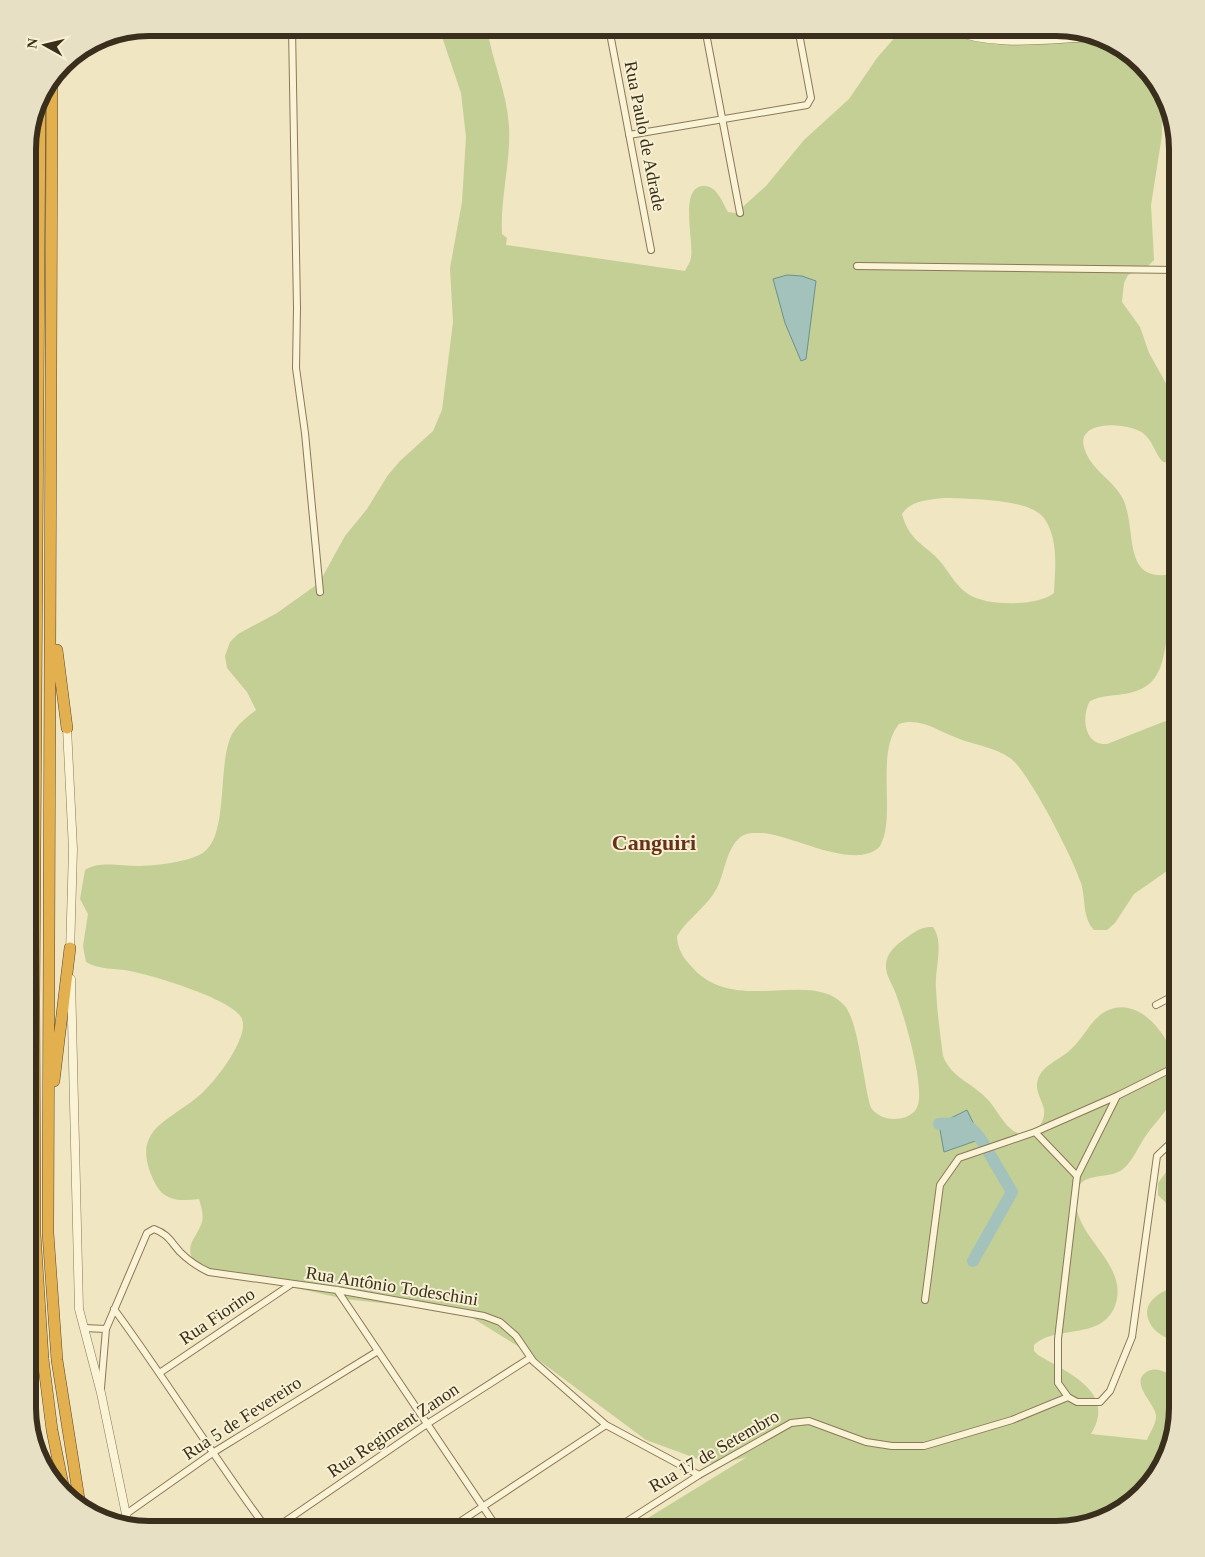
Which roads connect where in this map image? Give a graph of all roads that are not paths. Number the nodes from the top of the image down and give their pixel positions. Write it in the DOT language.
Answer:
graph roads {
  1 [pos="292,36"];
  2 [pos="610,36"];
  3 [pos="706,36"];
  4 [pos="799,36"];
  5 [pos="973,36"];
  6 [pos="1075,38"];
  7 [pos="57,84"];
  8 [pos="52,92"];
  9 [pos="40,120"];
  10 [pos="722,120"];
  11 [pos="629,135"];
  12 [pos="52,155"];
  13 [pos="36,177"];
  14 [pos="740,213"];
  15 [pos="40,216"];
  16 [pos="651,250"];
  17 [pos="858,266"];
  18 [pos="1169,270"];
  19 [pos="320,592"];
  20 [pos="52,618"];
  21 [pos="36,692"];
  22 [pos="67,728"];
  23 [pos="70,948"];
  24 [pos="1169,998"];
  25 [pos="1156,1005"];
  26 [pos="1169,1070"];
  27 [pos="1117,1096"];
  28 [pos="1035,1132"];
  29 [pos="48,1133"];
  30 [pos="1169,1145"];
  31 [pos="1077,1176"];
  32 [pos="36,1250"];
  33 [pos="290,1285"];
  34 [pos="337,1290"];
  35 [pos="925,1300"];
  36 [pos="114,1309"];
  37 [pos="84,1328"];
  38 [pos="106,1329"];
  39 [pos="378,1351"];
  40 [pos="530,1358"];
  41 [pos="161,1372"];
  42 [pos="101,1393"];
  43 [pos="1068,1397"];
  44 [pos="427,1424"];
  45 [pos="606,1425"];
  46 [pos="214,1452"];
  47 [pos="699,1475"];
  48 [pos="62,1479"];
  49 [pos="78,1495"];
  50 [pos="483,1507"];
  51 [pos="126,1514"];
  52 [pos="127,1518"];
  53 [pos="261,1521"];
  54 [pos="287,1521"];
  55 [pos="462,1521"];
  56 [pos="492,1521"];
  57 [pos="628,1521"];
  1 -- 19 [label="street"];
  2 -- 11 [label="street, Rua Paulo de Adrade"];
  3 -- 10 [label="street"];
  4 -- 10 [label="street"];
  5 -- 6 [label="street"];
  7 -- 12 [label="highway"];
  8 -- 12 [label="highway"];
  9 -- 15 [label="highway"];
  10 -- 11 [label="street"];
  10 -- 14 [label="street"];
  11 -- 16 [label="street, Rua Paulo de Adrade"];
  12 -- 20 [label="highway"];
  13 -- 15 [label="highway"];
  15 -- 21 [label="highway"];
  17 -- 18 [label="street"];
  20 -- 22 [label="highway"];
  20 -- 29 [label="highway"];
  22 -- 23 [label="street"];
  23 -- 29 [label="highway"];
  23 -- 37 [label="street"];
  24 -- 25 [label="street"];
  26 -- 27 [label="street"];
  27 -- 28 [label="street"];
  27 -- 31 [label="street"];
  28 -- 31 [label="street"];
  28 -- 35 [label="street"];
  29 -- 49 [label="highway"];
  30 -- 43 [label="street"];
  31 -- 43 [label="street"];
  32 -- 48 [label="highway"];
  33 -- 34 [label="street, Rua Antônio Todeschini"];
  33 -- 36 [label="street, Rua Antônio Todeschini"];
  33 -- 41 [label="street, Rua Fiorino"];
  34 -- 39 [label="street"];
  34 -- 40 [label="street, Rua Antônio Todeschini"];
  36 -- 38 [label="street, Rua Antônio Todeschini"];
  36 -- 41 [label="street"];
  37 -- 38 [label="street"];
  37 -- 42 [label="street"];
  38 -- 42 [label="street, Rua Antônio Todeschini"];
  39 -- 44 [label="street"];
  39 -- 46 [label="street, Rua 5 de Fevereiro"];
  40 -- 44 [label="street, Rua Regiment Zanon"];
  40 -- 45 [label="street, Rua Antônio Todeschini"];
  41 -- 46 [label="street"];
  42 -- 51 [label="street"];
  43 -- 47 [label="street, Rua 17 de Setembro"];
  44 -- 50 [label="street"];
  44 -- 54 [label="street, Rua Regiment Zanon"];
  45 -- 47 [label="street, Rua Antônio Todeschini"];
  45 -- 50 [label="street"];
  46 -- 51 [label="street, Rua 5 de Fevereiro"];
  46 -- 53 [label="street"];
  47 -- 57 [label="street, Rua 17 de Setembro"];
  50 -- 55 [label="street"];
  50 -- 56 [label="street"];
  51 -- 52 [label="street"];
}
